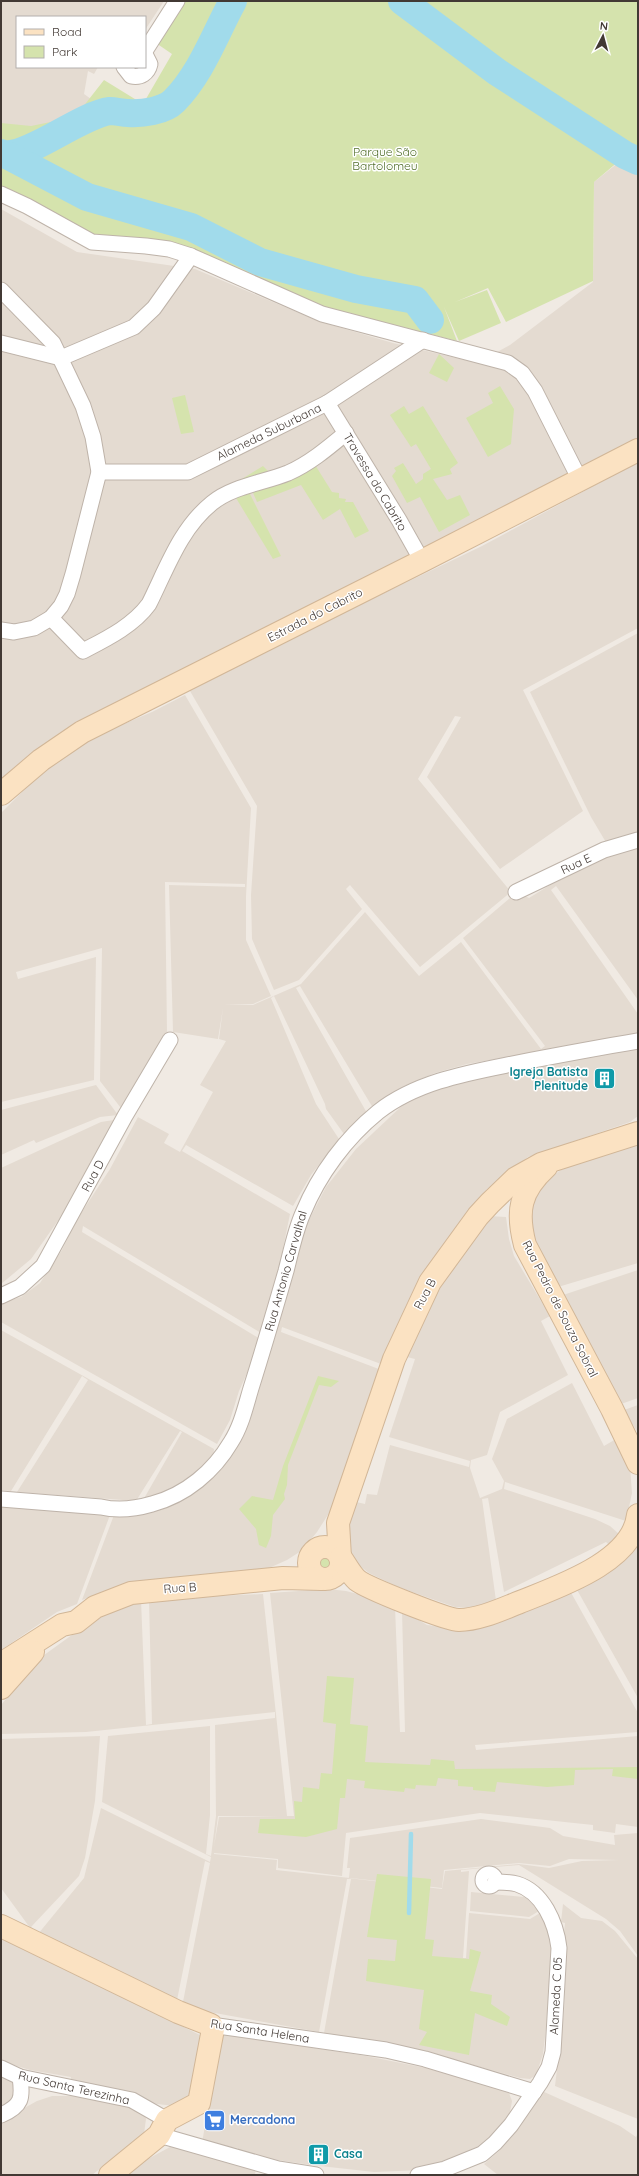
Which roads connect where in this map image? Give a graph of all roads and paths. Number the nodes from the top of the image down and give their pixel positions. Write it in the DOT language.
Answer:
graph roads {
  1 [pos="177,1"];
  2 [pos="146,50"];
  3 [pos="146,54"];
  4 [pos="125,68"];
  5 [pos="1,194"];
  6 [pos="191,256"];
  7 [pos="1,290"];
  8 [pos="423,340"];
  9 [pos="1,343"];
  10 [pos="61,358"];
  11 [pos="328,403"];
  12 [pos="346,433"];
  13 [pos="638,450"];
  14 [pos="99,472"];
  15 [pos="580,480"];
  16 [pos="422,561"];
  17 [pos="51,618"];
  18 [pos="1,630"];
  19 [pos="1,794"];
  20 [pos="638,840"];
  21 [pos="516,892"];
  22 [pos="170,1040"];
  23 [pos="638,1041"];
  24 [pos="638,1132"];
  25 [pos="557,1158"];
  26 [pos="1,1296"];
  27 [pos="638,1463"];
  28 [pos="1,1499"];
  29 [pos="638,1515"];
  30 [pos="338,1523"];
  31 [pos="313,1553"];
  32 [pos="340,1558"];
  33 [pos="283,1578"];
  34 [pos="324,1579"];
  35 [pos="357,1580"];
  36 [pos="49,1635"];
  37 [pos="1,1664"];
  38 [pos="1,1688"];
  39 [pos="495,1882"];
  40 [pos="1,1912"];
  41 [pos="10,1930"];
  42 [pos="211,2025"];
  43 [pos="1,2068"];
  44 [pos="20,2077"];
  45 [pos="534,2092"];
  46 [pos="1,2115"];
  47 [pos="163,2128"];
  48 [pos="110,2175"];
  49 [pos="316,2175"];
  50 [pos="418,2175"];
  1 -- 2 [label="street"];
  3 -- 4 [label="street"];
  5 -- 6 [label="street"];
  6 -- 8 [label="street"];
  6 -- 10 [label="street"];
  7 -- 10 [label="street"];
  8 -- 11 [label="street, Alameda Suburbana"];
  8 -- 15 [label="street"];
  9 -- 10 [label="street"];
  10 -- 14 [label="street"];
  11 -- 12 [label="street, Travessa do Cabrito"];
  11 -- 14 [label="street, Alameda Suburbana"];
  12 -- 16 [label="street, Travessa do Cabrito"];
  12 -- 17 [label="street"];
  13 -- 15 [label="street, Estrada do Cabrito"];
  14 -- 17 [label="street"];
  15 -- 16 [label="street, Estrada do Cabrito"];
  16 -- 19 [label="street, Estrada do Cabrito"];
  17 -- 18 [label="street"];
  20 -- 21 [label="street, Rua E"];
  22 -- 26 [label="street, Rua D"];
  23 -- 28 [label="street, Rua Antonio Carvalhal"];
  24 -- 25 [label="street, Rua B"];
  25 -- 27 [label="street, Rua Pedro de Souza Sobral"];
  25 -- 30 [label="street, Rua B"];
  29 -- 35 [label="street"];
  30 -- 31 [label="street"];
  30 -- 32 [label="street, Rua B"];
  31 -- 32 [label="street"];
  31 -- 33 [label="street"];
  31 -- 34 [label="street"];
  32 -- 34 [label="street"];
  32 -- 35 [label="street"];
  33 -- 34 [label="street, Rua B"];
  33 -- 36 [label="street, Rua B"];
  34 -- 35 [label="street, Rua B"];
  36 -- 37 [label="street, Rua B"];
  36 -- 38 [label="street, Rua B"];
  39 -- 45 [label="street, Alameda C 05"];
  40 -- 41 [label="street"];
  41 -- 42 [label="street, Rua Santa Helena"];
  42 -- 45 [label="street, Rua Santa Helena"];
  42 -- 47 [label="street"];
  43 -- 44 [label="street, Rua Santa Terezinha"];
  44 -- 46 [label="street"];
  44 -- 47 [label="street, Rua Santa Terezinha"];
  45 -- 50 [label="street, Alameda C 05"];
  47 -- 48 [label="street"];
  47 -- 49 [label="street, Rua Santa Terezinha"];
}
